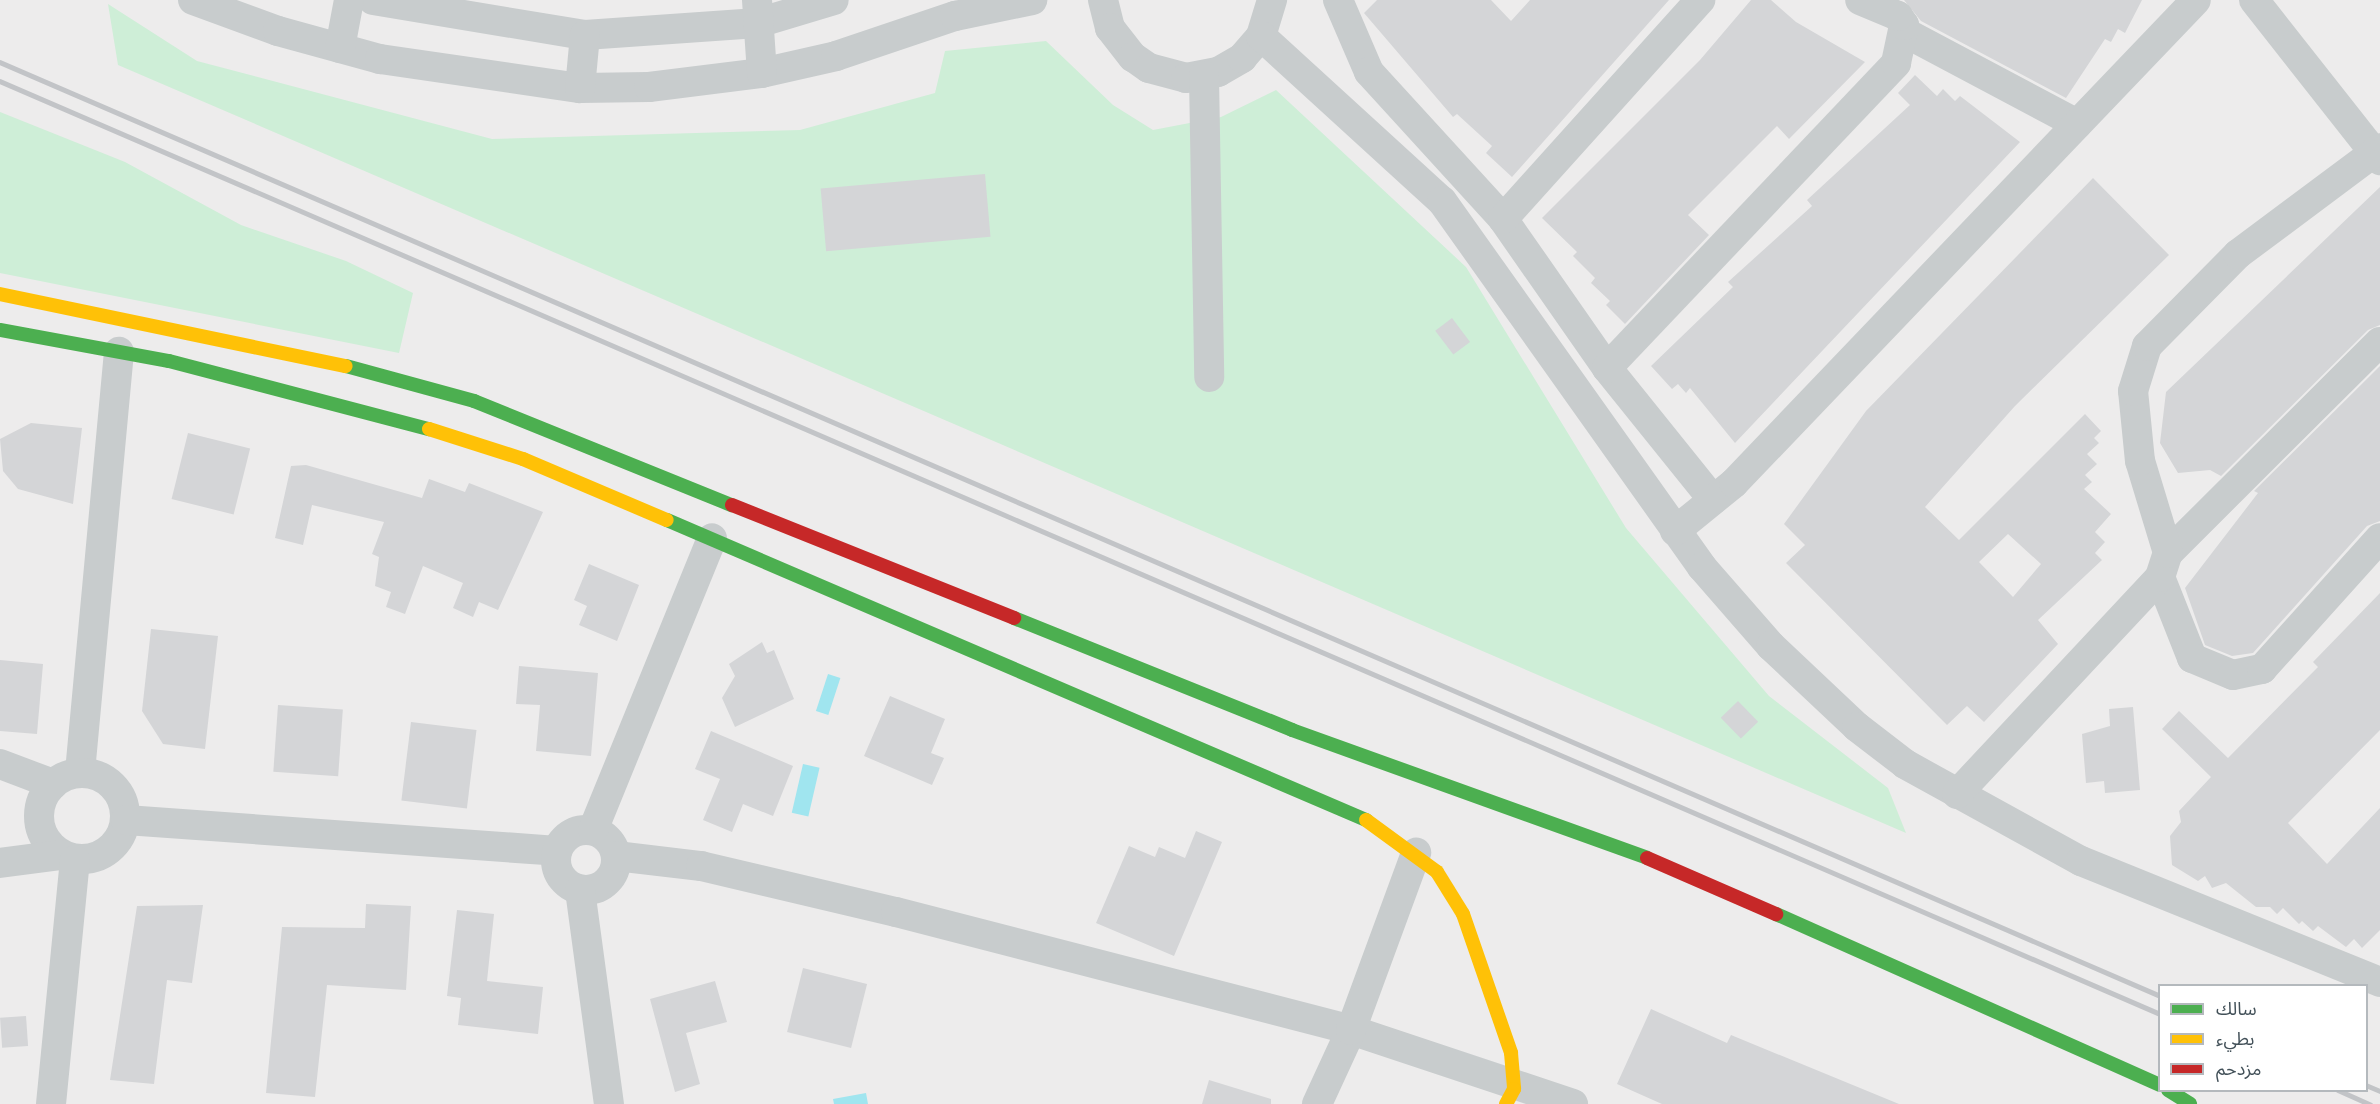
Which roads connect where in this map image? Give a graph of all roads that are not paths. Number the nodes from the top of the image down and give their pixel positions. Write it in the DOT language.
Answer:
graph roads {
  1 [pos="193,0"];
  2 [pos="349,0"];
  3 [pos="373,0"];
  4 [pos="834,0"];
  5 [pos="1032,0"];
  6 [pos="1103,0"];
  7 [pos="1272,0"];
  8 [pos="1338,0"];
  9 [pos="1700,0"];
  10 [pos="1860,0"];
  11 [pos="2196,0"];
  12 [pos="2254,0"];
  13 [pos="758,11"];
  14 [pos="1906,33"];
  15 [pos="585,35"];
  16 [pos="1261,36"];
  17 [pos="340,48"];
  18 [pos="762,73"];
  19 [pos="1204,76"];
  20 [pos="580,88"];
  21 [pos="2077,124"];
  22 [pos="2378,154"];
  23 [pos="1503,219"];
  24 [pos="0,294"];
  25 [pos="0,330"];
  26 [pos="2380,342"];
  27 [pos="118,352"];
  28 [pos="1607,368"];
  29 [pos="1209,377"];
  30 [pos="1713,500"];
  31 [pos="1675,531"];
  32 [pos="712,538"];
  33 [pos="2380,538"];
  34 [pos="2164,565"];
  35 [pos="0,764"];
  36 [pos="80,772"];
  37 [pos="53,784"];
  38 [pos="1957,794"];
  39 [pos="126,820"];
  40 [pos="593,830"];
  41 [pos="557,851"];
  42 [pos="1416,853"];
  43 [pos="616,856"];
  44 [pos="68,857"];
  45 [pos="0,863"];
  46 [pos="580,890"];
  47 [pos="2375,972"];
  48 [pos="1351,1030"];
  49 [pos="2158,1084"];
  50 [pos="2171,1092"];
  51 [pos="1510,1096"];
  52 [pos="51,1104"];
  53 [pos="609,1104"];
  54 [pos="1317,1104"];
  55 [pos="1573,1104"];
  56 [pos="2190,1104"];
  1 -- 17 [label="street"];
  2 -- 17 [label="street"];
  3 -- 15 [label="street"];
  4 -- 13 [label="street"];
  5 -- 18 [label="street"];
  6 -- 19 [label="street"];
  7 -- 16 [label="street"];
  8 -- 23 [label="street"];
  9 -- 23 [label="street"];
  10 -- 14 [label="street"];
  11 -- 21 [label="street"];
  12 -- 22 [label="street"];
  13 -- 15 [label="street"];
  13 -- 18 [label="street"];
  14 -- 21 [label="street"];
  14 -- 28 [label="street"];
  15 -- 20 [label="street"];
  16 -- 19 [label="street"];
  16 -- 31 [label="street"];
  17 -- 20 [label="street"];
  18 -- 20 [label="street"];
  19 -- 29 [label="street"];
  21 -- 30 [label="street"];
  22 -- 34 [label="street"];
  23 -- 28 [label="street"];
  24 -- 49 [label="street"];
  25 -- 27 [label="street"];
  26 -- 34 [label="street"];
  27 -- 32 [label="street"];
  27 -- 36 [label="street"];
  28 -- 30 [label="street"];
  30 -- 31 [label="street"];
  31 -- 38 [label="street"];
  32 -- 40 [label="street"];
  32 -- 42 [label="street"];
  33 -- 34 [label="street"];
  34 -- 38 [label="street"];
  35 -- 37 [label="street"];
  36 -- 37 [label="street"];
  36 -- 39 [label="street"];
  37 -- 44 [label="street"];
  38 -- 47 [label="street"];
  39 -- 41 [label="street"];
  39 -- 44 [label="street"];
  40 -- 41 [label="street"];
  40 -- 43 [label="street"];
  41 -- 46 [label="street"];
  42 -- 48 [label="street"];
  42 -- 51 [label="street"];
  43 -- 46 [label="street"];
  43 -- 48 [label="street"];
  44 -- 45 [label="street"];
  44 -- 52 [label="street"];
  46 -- 53 [label="street"];
  48 -- 51 [label="street"];
  48 -- 54 [label="street"];
  50 -- 56 [label="street"];
  51 -- 55 [label="street"];
}
